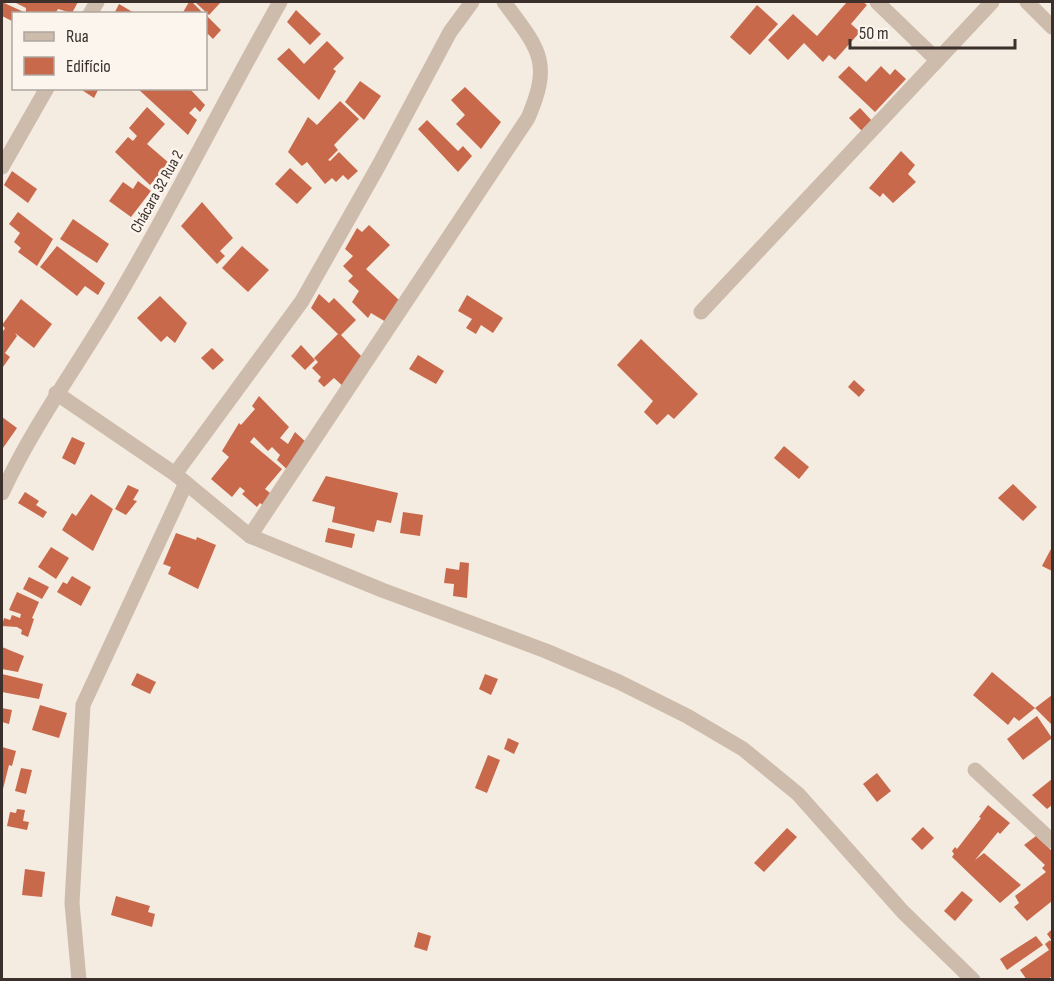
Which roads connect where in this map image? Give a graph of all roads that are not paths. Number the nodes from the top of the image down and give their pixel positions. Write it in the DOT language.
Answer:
graph roads {
  1 [pos="280,2"];
  2 [pos="472,2"];
  3 [pos="504,2"];
  4 [pos="877,2"];
  5 [pos="992,2"];
  6 [pos="1027,2"];
  7 [pos="1053,27"];
  8 [pos="937,60"];
  9 [pos="46,90"];
  10 [pos="2,167"];
  11 [pos="701,312"];
  12 [pos="56,393"];
  13 [pos="181,479"];
  14 [pos="2,493"];
  15 [pos="250,536"];
  16 [pos="975,771"];
  17 [pos="1053,841"];
  18 [pos="79,980"];
  19 [pos="973,980"];
  1 -- 12 [label="street, Chácara 32 Rua 2"];
  2 -- 13 [label="street"];
  3 -- 15 [label="street"];
  4 -- 8 [label="street"];
  5 -- 8 [label="street"];
  6 -- 7 [label="street"];
  8 -- 11 [label="street"];
  9 -- 10 [label="street"];
  12 -- 13 [label="street"];
  12 -- 14 [label="street, Chácara 32 Rua 2"];
  13 -- 15 [label="street"];
  13 -- 18 [label="street"];
  15 -- 19 [label="street"];
  16 -- 17 [label="street"];
}
